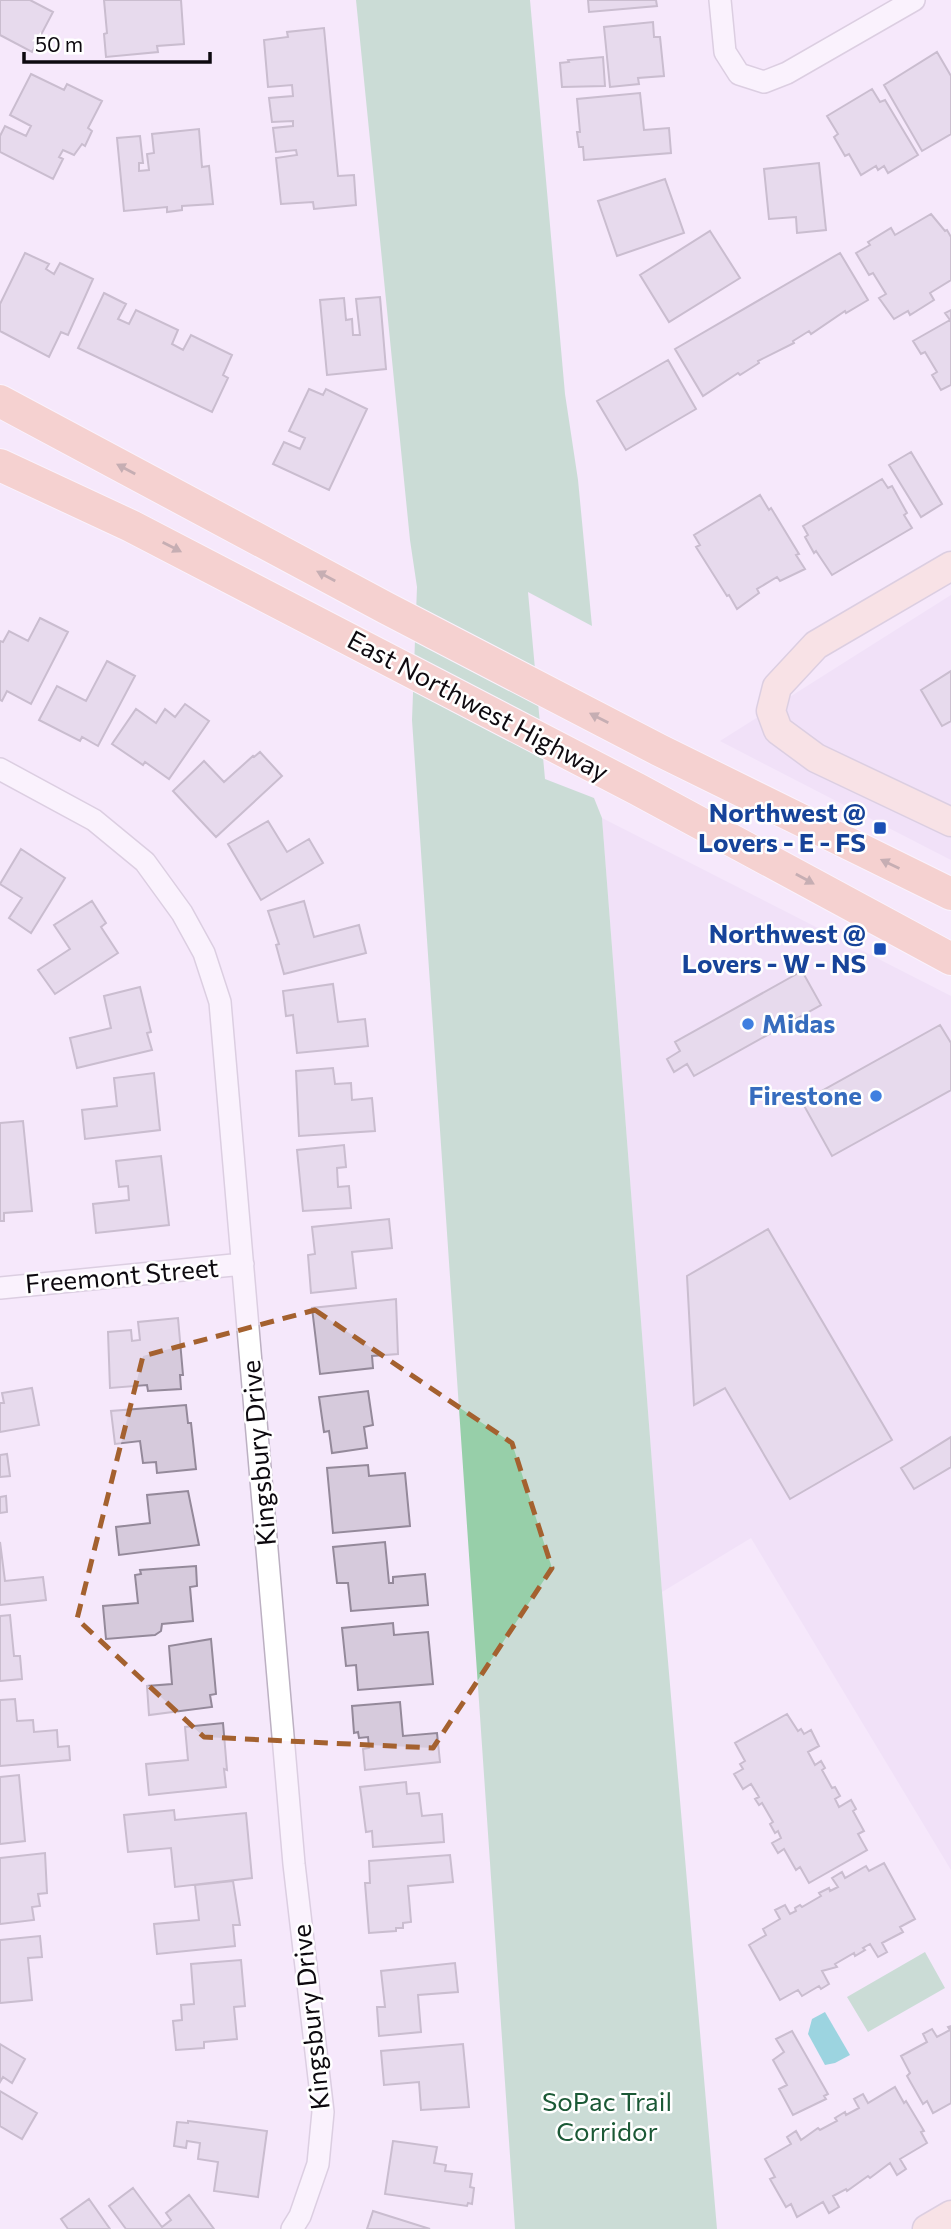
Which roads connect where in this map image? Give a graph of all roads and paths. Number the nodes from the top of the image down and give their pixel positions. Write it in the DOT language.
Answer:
graph roads {
  1 [pos="720,0"];
  2 [pos="914,0"];
  3 [pos="0,401"];
  4 [pos="0,465"];
  5 [pos="951,566"];
  6 [pos="0,769"];
  7 [pos="951,822"];
  8 [pos="951,894"];
  9 [pos="951,959"];
  10 [pos="243,1264"];
  11 [pos="0,1288"];
  12 [pos="951,2215"];
  13 [pos="292,2229"];
  14 [pos="927,2229"];
  1 -- 2 [label="street"];
  8 -- 3 [label="main road, East Northwest Highway, one-way"];
  4 -- 9 [label="main road, East Northwest Highway, one-way"];
  5 -- 7 [label="street"];
  6 -- 10 [label="street, Kingsbury Drive"];
  10 -- 11 [label="street, Freemont Street"];
  10 -- 13 [label="street, Kingsbury Drive"];
  12 -- 14 [label="street"];
}
